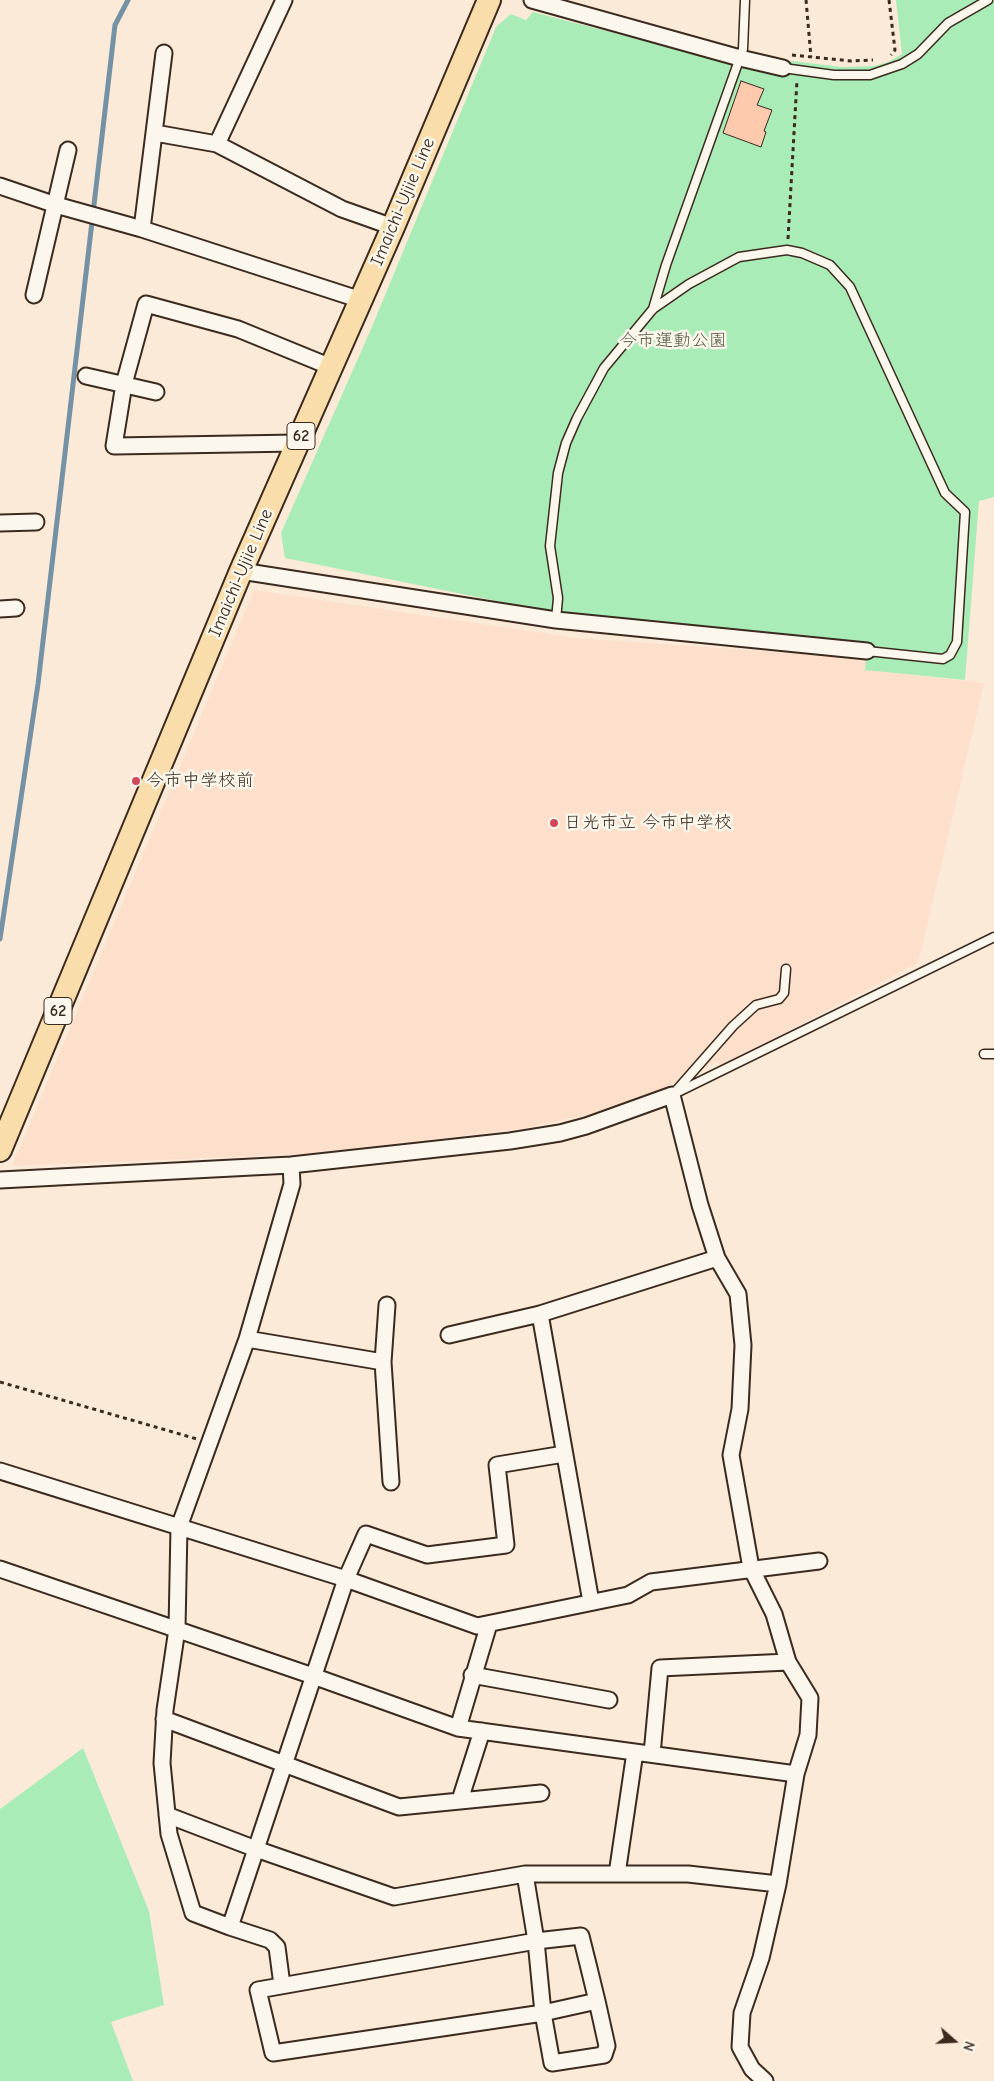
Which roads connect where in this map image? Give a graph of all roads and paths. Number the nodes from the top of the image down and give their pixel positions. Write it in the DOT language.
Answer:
graph roads {
  1 [pos="284,0"];
  2 [pos="489,0"];
  3 [pos="532,0"];
  4 [pos="746,0"];
  5 [pos="806,0"];
  6 [pos="889,0"];
  7 [pos="988,0"];
  8 [pos="164,53"];
  9 [pos="811,57"];
  10 [pos="886,57"];
  11 [pos="740,58"];
  12 [pos="879,60"];
  13 [pos="787,61"];
  14 [pos="797,77"];
  15 [pos="155,133"];
  16 [pos="218,144"];
  17 [pos="68,150"];
  18 [pos="0,186"];
  19 [pos="56,204"];
  20 [pos="393,227"];
  21 [pos="142,229"];
  22 [pos="787,250"];
  23 [pos="34,295"];
  24 [pos="361,300"];
  25 [pos="654,309"];
  26 [pos="331,367"];
  27 [pos="86,376"];
  28 [pos="124,384"];
  29 [pos="156,392"];
  30 [pos="298,443"];
  31 [pos="36,522"];
  32 [pos="0,523"];
  33 [pos="241,572"];
  34 [pos="0,608"];
  35 [pos="16,608"];
  36 [pos="556,620"];
  37 [pos="867,651"];
  38 [pos="994,937"];
  39 [pos="786,969"];
  40 [pos="984,1054"];
  41 [pos="994,1054"];
  42 [pos="672,1095"];
  43 [pos="0,1150"];
  44 [pos="290,1165"];
  45 [pos="0,1180"];
  46 [pos="717,1258"];
  47 [pos="387,1305"];
  48 [pos="540,1314"];
  49 [pos="448,1335"];
  50 [pos="246,1339"];
  51 [pos="383,1362"];
  52 [pos="0,1382"];
  53 [pos="209,1442"];
  54 [pos="564,1454"];
  55 [pos="0,1471"];
  56 [pos="391,1482"];
  57 [pos="179,1527"];
  58 [pos="819,1561"];
  59 [pos="751,1568"];
  60 [pos="0,1569"];
  61 [pos="346,1579"];
  62 [pos="590,1602"];
  63 [pos="489,1624"];
  64 [pos="177,1629"];
  65 [pos="788,1662"];
  66 [pos="472,1675"];
  67 [pos="313,1676"];
  68 [pos="609,1700"];
  69 [pos="164,1719"];
  70 [pos="458,1728"];
  71 [pos="482,1731"];
  72 [pos="635,1752"];
  73 [pos="652,1754"];
  74 [pos="284,1764"];
  75 [pos="796,1774"];
  76 [pos="541,1793"];
  77 [pos="460,1800"];
  78 [pos="167,1815"];
  79 [pos="256,1849"];
  80 [pos="525,1874"];
  81 [pos="617,1874"];
  82 [pos="778,1884"];
  83 [pos="230,1927"];
  84 [pos="536,1941"];
  85 [pos="282,1985"];
  86 [pos="597,2001"];
  87 [pos="543,2013"];
  88 [pos="765,2081"];
  1 -- 16 [label="street"];
  2 -- 20 [label="main road, Imaichi-Ujiie Line / 62"];
  3 -- 11 [label="street"];
  4 -- 11 [label="lane"];
  5 -- 9 [label="path"];
  6 -- 10 [label="path"];
  7 -- 13 [label="lane"];
  8 -- 15 [label="street"];
  9 -- 12 [label="path"];
  9 -- 13 [label="path"];
  11 -- 13 [label="street"];
  11 -- 25 [label="lane"];
  14 -- 22 [label="path"];
  15 -- 16 [label="street"];
  15 -- 21 [label="street"];
  16 -- 20 [label="street"];
  17 -- 19 [label="street"];
  18 -- 19 [label="street"];
  19 -- 21 [label="street"];
  19 -- 23 [label="street"];
  20 -- 24 [label="main road, Imaichi-Ujiie Line / 62"];
  21 -- 24 [label="street"];
  22 -- 25 [label="lane"];
  22 -- 37 [label="lane"];
  24 -- 26 [label="main road, Imaichi-Ujiie Line / 62"];
  25 -- 36 [label="lane"];
  26 -- 28 [label="street"];
  26 -- 30 [label="main road, Imaichi-Ujiie Line / 62"];
  27 -- 28 [label="street"];
  28 -- 29 [label="street"];
  28 -- 30 [label="street"];
  30 -- 33 [label="main road, Imaichi-Ujiie Line / 62"];
  31 -- 32 [label="street"];
  33 -- 36 [label="street"];
  33 -- 43 [label="main road, Imaichi-Ujiie Line / 62"];
  34 -- 35 [label="street"];
  36 -- 37 [label="street"];
  38 -- 42 [label="lane"];
  39 -- 42 [label="lane"];
  40 -- 41 [label="lane"];
  42 -- 44 [label="street"];
  42 -- 46 [label="street"];
  44 -- 45 [label="street"];
  44 -- 50 [label="street"];
  46 -- 48 [label="street"];
  46 -- 59 [label="street"];
  47 -- 51 [label="street"];
  48 -- 49 [label="street"];
  48 -- 54 [label="street"];
  50 -- 51 [label="street"];
  50 -- 53 [label="street"];
  51 -- 56 [label="street"];
  52 -- 53 [label="path"];
  53 -- 57 [label="street"];
  54 -- 61 [label="street"];
  54 -- 62 [label="street"];
  55 -- 57 [label="street"];
  57 -- 61 [label="street"];
  57 -- 64 [label="street"];
  58 -- 59 [label="street"];
  59 -- 62 [label="street"];
  59 -- 65 [label="street"];
  60 -- 64 [label="street"];
  61 -- 63 [label="street"];
  61 -- 67 [label="street"];
  62 -- 63 [label="street"];
  63 -- 66 [label="street"];
  64 -- 67 [label="street"];
  64 -- 69 [label="street"];
  65 -- 73 [label="street"];
  65 -- 75 [label="street"];
  66 -- 68 [label="street"];
  66 -- 70 [label="street"];
  67 -- 70 [label="street"];
  67 -- 74 [label="street"];
  69 -- 74 [label="street"];
  69 -- 78 [label="street"];
  70 -- 71 [label="street"];
  71 -- 72 [label="street"];
  71 -- 77 [label="street"];
  72 -- 73 [label="street"];
  72 -- 81 [label="street"];
  73 -- 75 [label="street"];
  74 -- 77 [label="street"];
  74 -- 79 [label="street"];
  75 -- 82 [label="street"];
  76 -- 77 [label="street"];
  78 -- 79 [label="street"];
  78 -- 83 [label="street"];
  79 -- 80 [label="street"];
  79 -- 83 [label="street"];
  80 -- 81 [label="street"];
  80 -- 84 [label="street"];
  81 -- 82 [label="street"];
  82 -- 88 [label="street"];
  83 -- 85 [label="street"];
  84 -- 85 [label="street"];
  84 -- 86 [label="street"];
  84 -- 87 [label="street"];
  85 -- 87 [label="street"];
  86 -- 87 [label="street"];
  86 -- 87 [label="street"];
}
